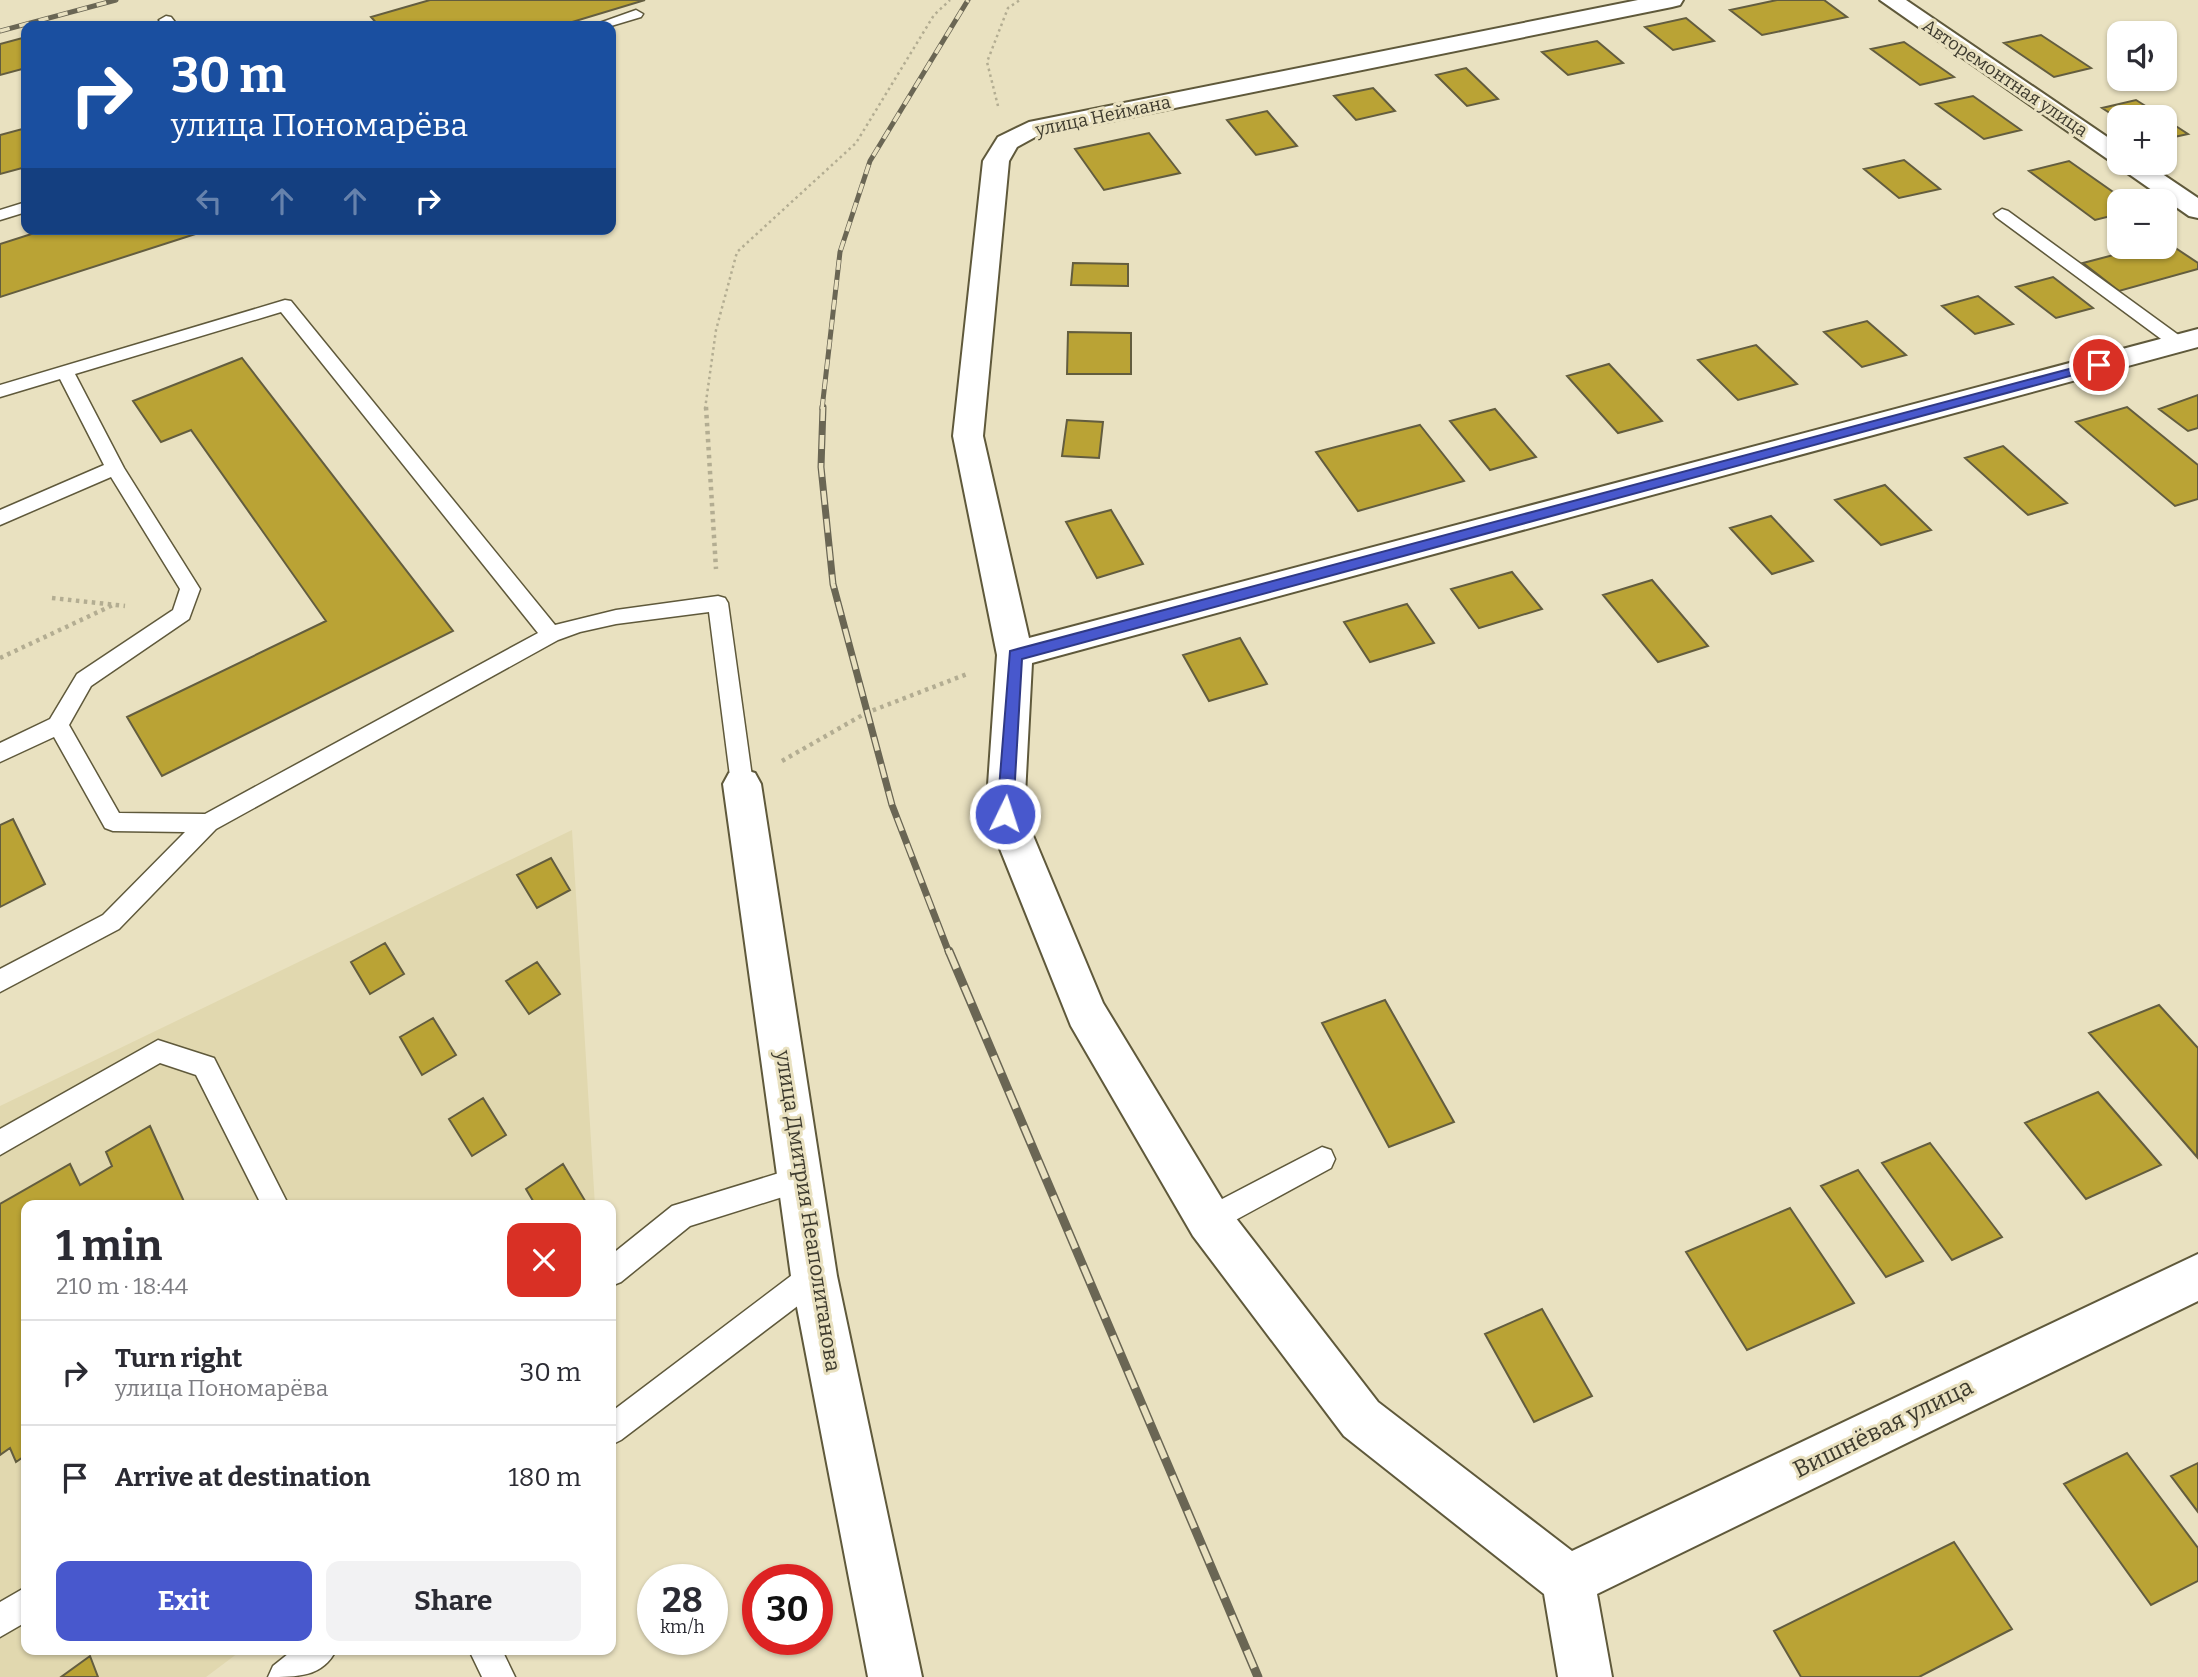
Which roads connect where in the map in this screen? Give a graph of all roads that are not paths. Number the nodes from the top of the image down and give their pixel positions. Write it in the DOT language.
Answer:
graph roads {
  1 [pos="1672,0"];
  2 [pos="1891,0"];
  3 [pos="636,14"];
  4 [pos="614,21"];
  5 [pos="2107,148"];
  6 [pos="2147,175"];
  7 [pos="2198,210"];
  8 [pos="2002,214"];
  9 [pos="2188,341"];
  10 [pos="65,372"];
  11 [pos="0,391"];
  12 [pos="115,468"];
  13 [pos="0,517"];
  14 [pos="551,635"];
  15 [pos="1015,655"];
  16 [pos="58,725"];
  17 [pos="0,753"];
  18 [pos="742,784"];
  19 [pos="208,823"];
  20 [pos="0,981"];
  21 [pos="0,1143"];
  22 [pos="1322,1159"];
  23 [pos="802,1179"];
  24 [pos="273,1200"];
  25 [pos="1209,1220"];
  26 [pos="616,1268"];
  27 [pos="814,1276"];
  28 [pos="2198,1277"];
  29 [pos="616,1426"];
  30 [pos="1568,1580"];
  31 [pos="21,1606"];
  32 [pos="0,1621"];
  33 [pos="313,1655"];
  34 [pos="488,1655"];
  35 [pos="284,1677"];
  36 [pos="499,1677"];
  37 [pos="895,1677"];
  38 [pos="1584,1677"];
  1 -- 15 [label="street, улица Неймана"];
  2 -- 5 [label="street, Авторемонтная улица"];
  3 -- 4 [label="lane"];
  6 -- 7 [label="street"];
  8 -- 9 [label="lane"];
  9 -- 15 [label="street"];
  10 -- 11 [label="lane"];
  10 -- 12 [label="lane"];
  10 -- 14 [label="lane"];
  12 -- 13 [label="lane"];
  12 -- 16 [label="lane"];
  14 -- 18 [label="lane"];
  14 -- 19 [label="lane"];
  15 -- 25 [label="street, улица Неймана"];
  16 -- 17 [label="lane"];
  16 -- 19 [label="lane"];
  18 -- 23 [label="street, улица Дмитрия Неаполитанова"];
  19 -- 20 [label="lane"];
  21 -- 24 [label="lane"];
  22 -- 25 [label="lane"];
  23 -- 26 [label="lane"];
  23 -- 27 [label="street, улица Дмитрия Неаполитанова"];
  25 -- 30 [label="street, улица Неймана"];
  27 -- 29 [label="lane"];
  27 -- 37 [label="street, улица Дмитрия Неаполитанова"];
  28 -- 30 [label="street, Вишнёвая улица"];
  30 -- 38 [label="street"];
  31 -- 32 [label="lane"];
  33 -- 35 [label="lane"];
  34 -- 36 [label="lane"];
}
